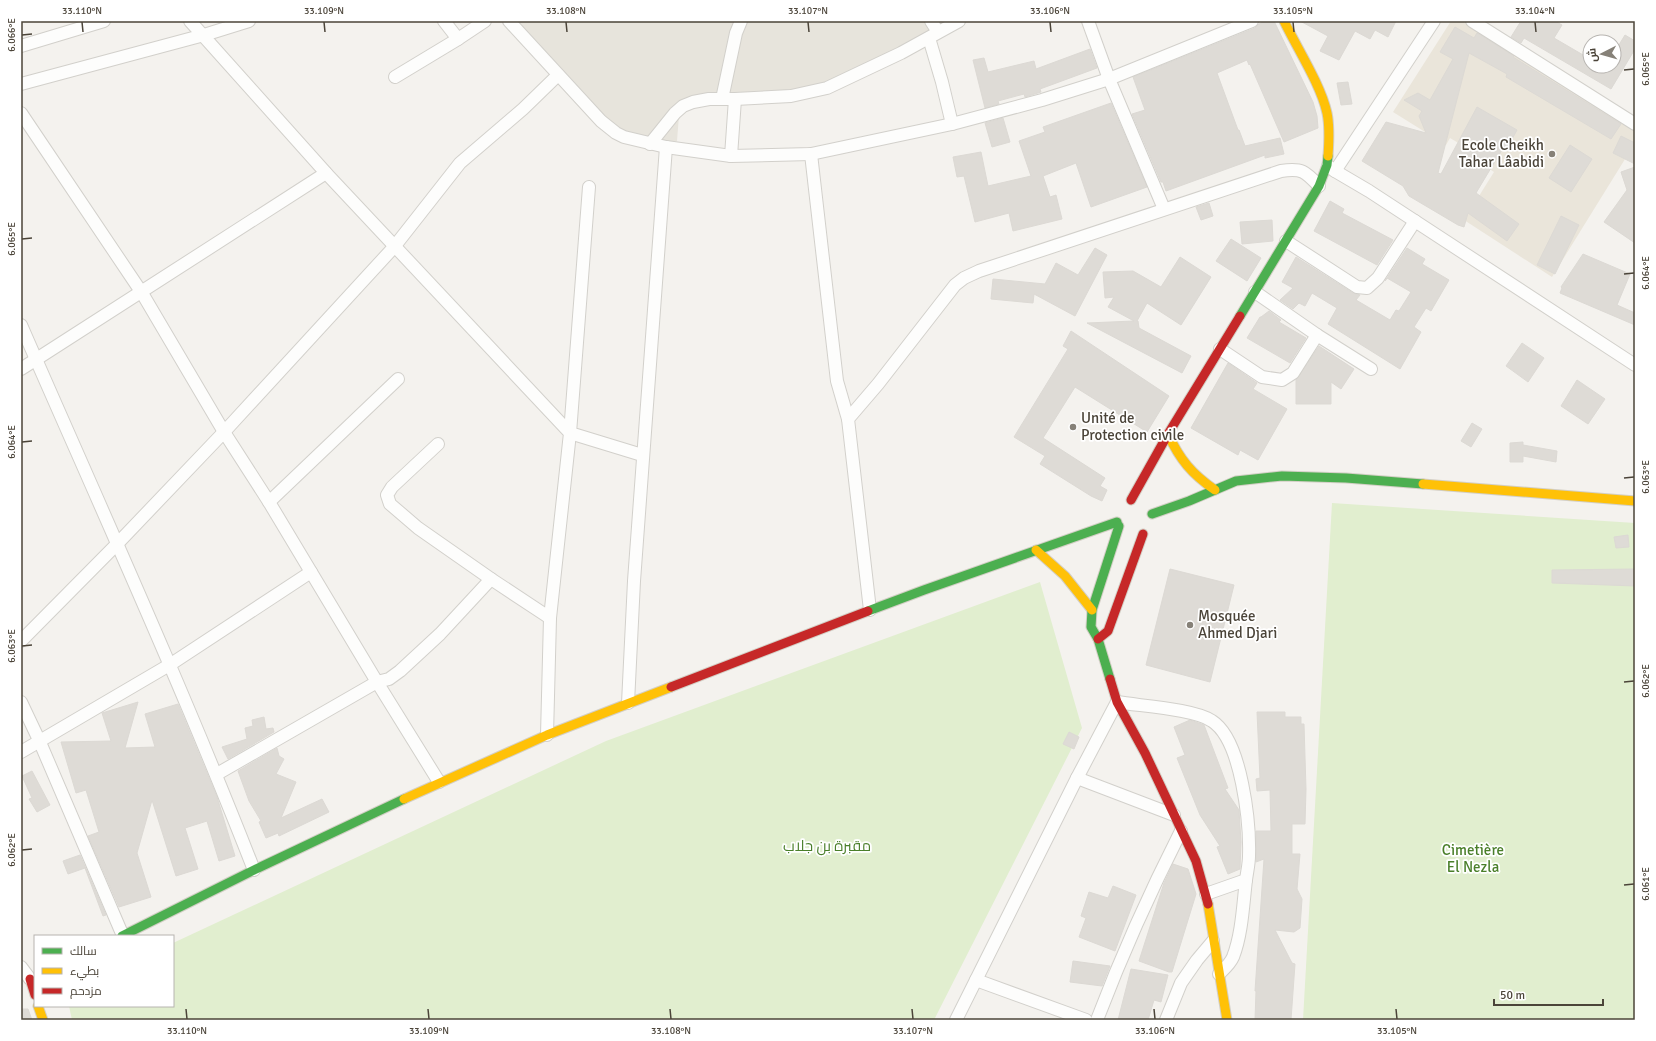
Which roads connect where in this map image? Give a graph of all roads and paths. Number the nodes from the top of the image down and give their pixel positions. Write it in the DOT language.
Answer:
graph roads {
  1 [pos="104,21"];
  2 [pos="190,21"];
  3 [pos="249,21"];
  4 [pos="444,21"];
  5 [pos="485,21"];
  6 [pos="509,21"];
  7 [pos="741,21"];
  8 [pos="931,21"];
  9 [pos="959,21"];
  10 [pos="1088,21"];
  11 [pos="1252,21"];
  12 [pos="1284,21"];
  13 [pos="1434,21"];
  14 [pos="1472,21"];
  15 [pos="88,24"];
  16 [pos="1482,25"];
  17 [pos="204,35"];
  18 [pos="933,35"];
  19 [pos="458,39"];
  20 [pos="21,46"];
  21 [pos="558,75"];
  22 [pos="395,77"];
  23 [pos="1109,79"];
  24 [pos="21,84"];
  25 [pos="722,99"];
  26 [pos="735,99"];
  27 [pos="21,113"];
  28 [pos="952,124"];
  29 [pos="1635,124"];
  30 [pos="650,144"];
  31 [pos="666,147"];
  32 [pos="811,154"];
  33 [pos="730,156"];
  34 [pos="1331,168"];
  35 [pos="326,173"];
  36 [pos="1319,186"];
  37 [pos="589,187"];
  38 [pos="1164,209"];
  39 [pos="1415,221"];
  40 [pos="1286,241"];
  41 [pos="394,247"];
  42 [pos="1255,292"];
  43 [pos="142,293"];
  44 [pos="21,325"];
  45 [pos="1317,335"];
  46 [pos="1220,349"];
  47 [pos="36,360"];
  48 [pos="1635,365"];
  49 [pos="21,369"];
  50 [pos="1371,369"];
  51 [pos="398,379"];
  52 [pos="848,419"];
  53 [pos="224,432"];
  54 [pos="570,433"];
  55 [pos="1168,434"];
  56 [pos="438,444"];
  57 [pos="642,455"];
  58 [pos="1215,490"];
  59 [pos="1131,500"];
  60 [pos="1635,501"];
  61 [pos="269,502"];
  62 [pos="1152,514"];
  63 [pos="1118,524"];
  64 [pos="1143,534"];
  65 [pos="118,543"];
  66 [pos="1036,550"];
  67 [pos="311,572"];
  68 [pos="491,579"];
  69 [pos="870,610"];
  70 [pos="1092,610"];
  71 [pos="550,618"];
  72 [pos="1098,639"];
  73 [pos="21,641"];
  74 [pos="171,664"];
  75 [pos="377,682"];
  76 [pos="21,702"];
  77 [pos="1117,702"];
  78 [pos="628,703"];
  79 [pos="547,735"];
  80 [pos="39,740"];
  81 [pos="21,752"];
  82 [pos="217,774"];
  83 [pos="1077,778"];
  84 [pos="439,782"];
  85 [pos="1174,815"];
  86 [pos="1181,831"];
  87 [pos="254,870"];
  88 [pos="1246,880"];
  89 [pos="1206,894"];
  90 [pos="123,935"];
  91 [pos="125,935"];
  92 [pos="1213,941"];
  93 [pos="21,967"];
  94 [pos="1219,974"];
  95 [pos="29,979"];
  96 [pos="976,980"];
  97 [pos="34,992"];
  98 [pos="38,1007"];
  99 [pos="43,1020"];
  100 [pos="956,1020"];
  101 [pos="1086,1020"];
  102 [pos="1097,1020"];
  103 [pos="1166,1020"];
  104 [pos="1227,1020"];
  1 -- 15 [label="street"];
  2 -- 17 [label="street"];
  3 -- 17 [label="street"];
  4 -- 19 [label="street"];
  5 -- 19 [label="street"];
  6 -- 21 [label="street"];
  7 -- 25 [label="street"];
  8 -- 18 [label="street"];
  9 -- 18 [label="street"];
  10 -- 23 [label="street"];
  11 -- 23 [label="street"];
  12 -- 34 [label="street"];
  13 -- 34 [label="street"];
  14 -- 16 [label="street"];
  15 -- 20 [label="street"];
  16 -- 29 [label="street"];
  17 -- 24 [label="street"];
  17 -- 35 [label="street"];
  18 -- 26 [label="street"];
  18 -- 28 [label="street"];
  19 -- 22 [label="street"];
  21 -- 30 [label="street"];
  21 -- 41 [label="street"];
  23 -- 28 [label="street"];
  23 -- 38 [label="street"];
  25 -- 26 [label="street"];
  25 -- 30 [label="street"];
  26 -- 33 [label="street"];
  27 -- 43 [label="street"];
  28 -- 32 [label="street"];
  30 -- 31 [label="street"];
  31 -- 33 [label="street"];
  31 -- 57 [label="street"];
  32 -- 33 [label="street"];
  32 -- 52 [label="street"];
  34 -- 36 [label="street"];
  34 -- 39 [label="street"];
  35 -- 41 [label="street"];
  35 -- 43 [label="street"];
  36 -- 38 [label="street"];
  36 -- 40 [label="street"];
  37 -- 54 [label="street"];
  38 -- 52 [label="street"];
  39 -- 40 [label="street"];
  39 -- 48 [label="street"];
  40 -- 42 [label="street"];
  41 -- 53 [label="street"];
  41 -- 54 [label="street"];
  42 -- 45 [label="street"];
  42 -- 46 [label="street"];
  43 -- 47 [label="street"];
  43 -- 53 [label="street"];
  44 -- 47 [label="street"];
  45 -- 46 [label="street"];
  45 -- 50 [label="street"];
  46 -- 55 [label="street"];
  47 -- 49 [label="street"];
  47 -- 65 [label="street"];
  51 -- 61 [label="street"];
  52 -- 69 [label="street"];
  53 -- 61 [label="street"];
  53 -- 65 [label="street"];
  54 -- 57 [label="street"];
  54 -- 71 [label="street"];
  55 -- 58 [label="street"];
  55 -- 59 [label="street"];
  56 -- 68 [label="street"];
  57 -- 78 [label="street"];
  58 -- 60 [label="street"];
  58 -- 62 [label="street"];
  59 -- 62 [label="street"];
  59 -- 63 [label="street"];
  61 -- 67 [label="street"];
  62 -- 64 [label="street"];
  63 -- 64 [label="street"];
  63 -- 66 [label="street"];
  63 -- 70 [label="street"];
  64 -- 72 [label="street"];
  65 -- 73 [label="street"];
  65 -- 74 [label="street"];
  66 -- 69 [label="street"];
  66 -- 70 [label="street"];
  67 -- 74 [label="street"];
  67 -- 75 [label="street"];
  68 -- 71 [label="street"];
  68 -- 75 [label="street"];
  69 -- 78 [label="street"];
  70 -- 72 [label="street"];
  71 -- 79 [label="street"];
  72 -- 77 [label="street"];
  74 -- 80 [label="street"];
  74 -- 82 [label="street"];
  75 -- 82 [label="street"];
  75 -- 84 [label="street"];
  76 -- 80 [label="street"];
  77 -- 83 [label="street"];
  77 -- 85 [label="street"];
  77 -- 88 [label="street"];
  78 -- 79 [label="street"];
  79 -- 84 [label="street"];
  80 -- 81 [label="street"];
  80 -- 90 [label="street"];
  82 -- 87 [label="street"];
  83 -- 85 [label="street"];
  83 -- 96 [label="street"];
  84 -- 87 [label="street"];
  85 -- 86 [label="street"];
  86 -- 89 [label="street"];
  86 -- 102 [label="street"];
  87 -- 91 [label="street"];
  88 -- 89 [label="street"];
  88 -- 94 [label="street"];
  89 -- 92 [label="street"];
  92 -- 94 [label="street"];
  92 -- 103 [label="street"];
  93 -- 95 [label="street"];
  94 -- 104 [label="street"];
  95 -- 97 [label="street"];
  96 -- 100 [label="street"];
  96 -- 101 [label="street"];
  98 -- 99 [label="street"];
}
